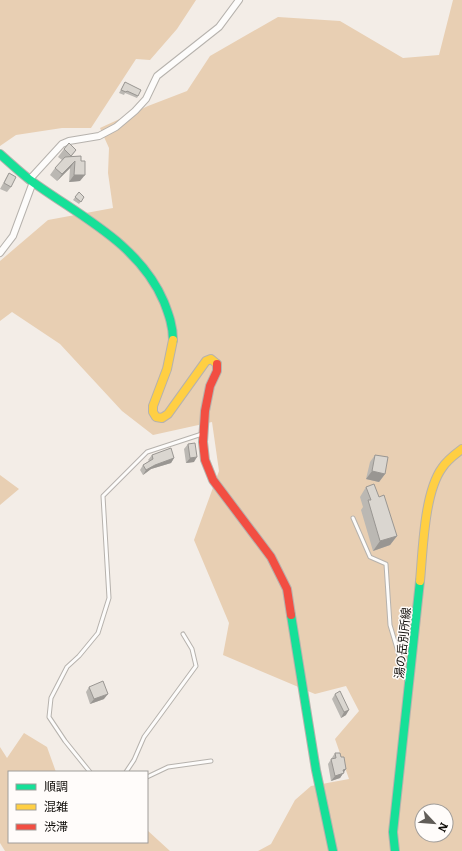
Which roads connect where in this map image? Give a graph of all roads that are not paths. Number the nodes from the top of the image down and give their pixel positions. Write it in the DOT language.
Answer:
graph roads {
  1 [pos="239,0"];
  2 [pos="0,154"];
  3 [pos="32,181"];
  4 [pos="0,253"];
  5 [pos="203,433"];
  6 [pos="462,449"];
  7 [pos="353,518"];
  8 [pos="183,634"];
  9 [pos="409,689"];
  10 [pos="211,761"];
  11 [pos="89,771"];
  12 [pos="127,771"];
  13 [pos="148,777"];
  14 [pos="333,851"];
  15 [pos="395,851"];
  1 -- 3 [label="street"];
  2 -- 3 [label="street"];
  3 -- 4 [label="street"];
  3 -- 5 [label="street"];
  5 -- 11 [label="lane"];
  5 -- 14 [label="street"];
  6 -- 9 [label="street, 湯の岳別所線"];
  7 -- 9 [label="lane"];
  8 -- 12 [label="lane"];
  9 -- 15 [label="street, 湯の岳別所線"];
  10 -- 13 [label="lane"];
}
